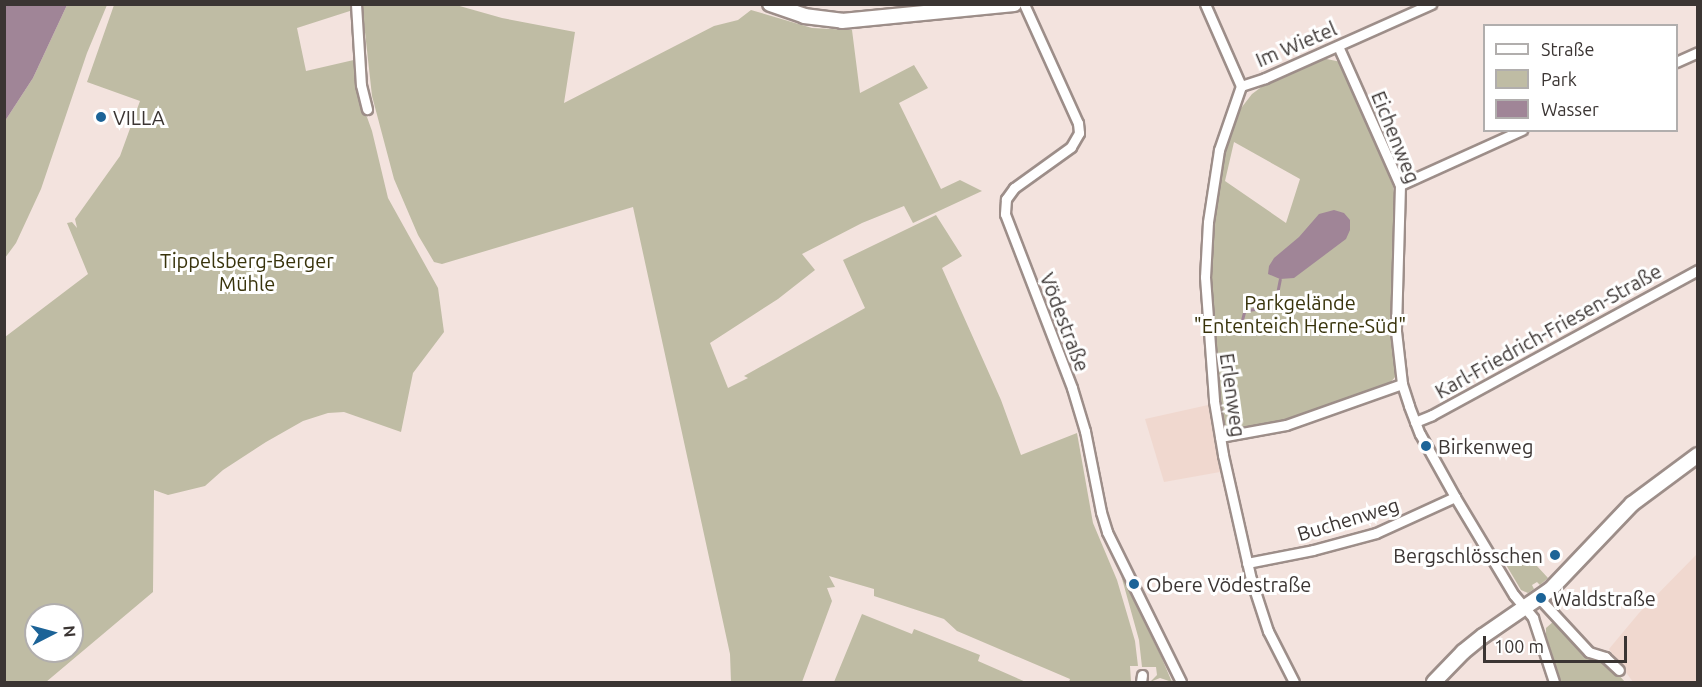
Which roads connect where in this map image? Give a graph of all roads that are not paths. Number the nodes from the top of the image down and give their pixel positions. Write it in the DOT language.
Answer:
graph roads {
  1 [pos="356,4"];
  2 [pos="770,4"];
  3 [pos="1014,4"];
  4 [pos="1024,4"];
  5 [pos="1205,4"];
  6 [pos="1431,4"];
  7 [pos="1338,46"];
  8 [pos="1698,52"];
  9 [pos="1678,62"];
  10 [pos="1241,86"];
  11 [pos="367,109"];
  12 [pos="1518,132"];
  13 [pos="1400,185"];
  14 [pos="1698,270"];
  15 [pos="1402,384"];
  16 [pos="1415,422"];
  17 [pos="1220,437"];
  18 [pos="1698,454"];
  19 [pos="1455,497"];
  20 [pos="1247,563"];
  21 [pos="1540,599"];
  22 [pos="1526,608"];
  23 [pos="1619,669"];
  24 [pos="1181,682"];
  25 [pos="1294,682"];
  26 [pos="1434,682"];
  27 [pos="1554,682"];
  1 -- 11 [label="street"];
  2 -- 3 [label="street"];
  4 -- 24 [label="street, Vödestraße"];
  5 -- 10 [label="street"];
  6 -- 7 [label="street, Im Wietel"];
  7 -- 10 [label="street, Im Wietel"];
  7 -- 13 [label="street, Eichenweg"];
  8 -- 9 [label="street"];
  10 -- 17 [label="street, Erlenweg"];
  12 -- 13 [label="street"];
  13 -- 15 [label="street, Eichenweg"];
  14 -- 16 [label="street, Karl-Friedrich-Friesen-Straße"];
  15 -- 16 [label="street, Eichenweg"];
  15 -- 17 [label="street"];
  16 -- 19 [label="street, Eichenweg"];
  17 -- 20 [label="street, Erlenweg"];
  18 -- 21 [label="street"];
  19 -- 20 [label="street, Buchenweg"];
  19 -- 22 [label="street, Eichenweg"];
  20 -- 25 [label="street, Erlenweg"];
  21 -- 22 [label="street"];
  21 -- 23 [label="street"];
  22 -- 26 [label="street"];
  22 -- 27 [label="street"];
}
